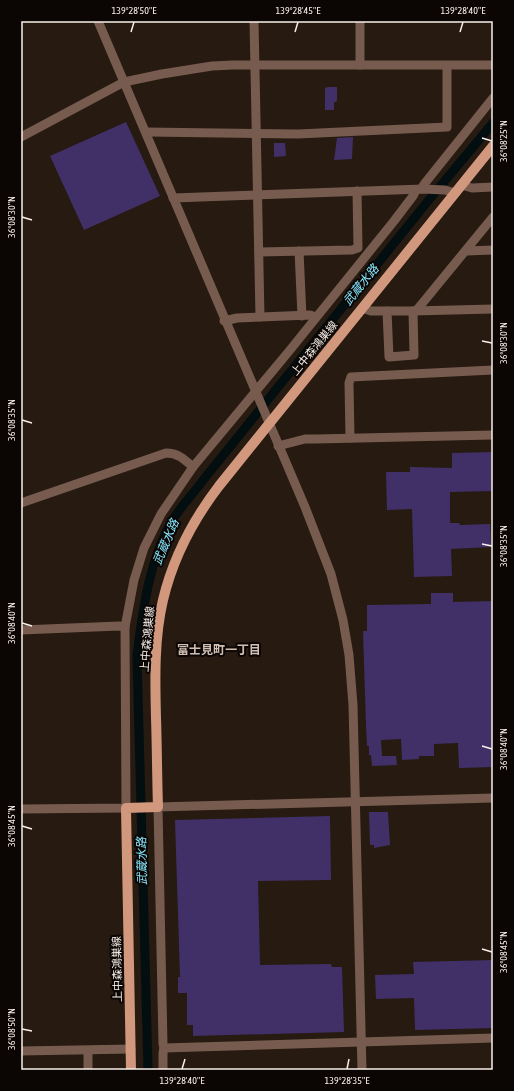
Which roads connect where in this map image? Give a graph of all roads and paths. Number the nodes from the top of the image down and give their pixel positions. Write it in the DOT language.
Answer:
graph roads {
  1 [pos="98,21"];
  2 [pos="254,21"];
  3 [pos="360,21"];
  4 [pos="255,65"];
  5 [pos="360,65"];
  6 [pos="493,65"];
  7 [pos="447,66"];
  8 [pos="124,82"];
  9 [pos="493,98"];
  10 [pos="146,132"];
  11 [pos="256,133"];
  12 [pos="21,137"];
  13 [pos="493,146"];
  14 [pos="493,187"];
  15 [pos="420,189"];
  16 [pos="455,189"];
  17 [pos="357,191"];
  18 [pos="258,195"];
  19 [pos="172,198"];
  20 [pos="493,217"];
  21 [pos="493,250"];
  22 [pos="298,251"];
  23 [pos="466,251"];
  24 [pos="259,252"];
  25 [pos="362,308"];
  26 [pos="493,309"];
  27 [pos="387,311"];
  28 [pos="414,311"];
  29 [pos="302,316"];
  30 [pos="260,317"];
  31 [pos="316,317"];
  32 [pos="224,321"];
  33 [pos="493,370"];
  34 [pos="257,395"];
  35 [pos="267,419"];
  36 [pos="493,435"];
  37 [pos="350,438"];
  38 [pos="278,446"];
  39 [pos="193,467"];
  40 [pos="21,503"];
  41 [pos="125,627"];
  42 [pos="21,630"];
  43 [pos="493,798"];
  44 [pos="355,802"];
  45 [pos="154,807"];
  46 [pos="129,808"];
  47 [pos="21,809"];
  48 [pos="493,1038"];
  49 [pos="361,1042"];
  50 [pos="164,1048"];
  51 [pos="131,1049"];
  52 [pos="21,1051"];
  53 [pos="88,1051"];
  54 [pos="88,1070"];
  55 [pos="132,1070"];
  56 [pos="163,1070"];
  57 [pos="362,1070"];
  1 -- 8 [label="street"];
  2 -- 4 [label="street"];
  3 -- 5 [label="street"];
  4 -- 5 [label="street"];
  4 -- 8 [label="street"];
  4 -- 11 [label="street"];
  5 -- 7 [label="street"];
  6 -- 7 [label="street"];
  7 -- 11 [label="street"];
  8 -- 10 [label="street"];
  8 -- 12 [label="street"];
  9 -- 15 [label="street"];
  10 -- 11 [label="street"];
  10 -- 19 [label="street"];
  11 -- 18 [label="street"];
  13 -- 16 [label="main road, 上中森鴻巣線"];
  14 -- 16 [label="street"];
  15 -- 16 [label="street"];
  15 -- 17 [label="street"];
  15 -- 31 [label="street"];
  16 -- 25 [label="main road, 上中森鴻巣線"];
  17 -- 18 [label="street"];
  17 -- 22 [label="street"];
  18 -- 19 [label="street"];
  18 -- 24 [label="street"];
  19 -- 32 [label="street"];
  20 -- 23 [label="street"];
  21 -- 23 [label="street"];
  22 -- 24 [label="street"];
  22 -- 29 [label="street"];
  23 -- 28 [label="street"];
  24 -- 30 [label="street"];
  25 -- 27 [label="street"];
  25 -- 35 [label="main road, 上中森鴻巣線"];
  26 -- 28 [label="street"];
  27 -- 28 [label="street"];
  27 -- 28 [label="street"];
  29 -- 30 [label="street"];
  29 -- 31 [label="street"];
  30 -- 32 [label="street"];
  31 -- 34 [label="street"];
  32 -- 34 [label="street"];
  33 -- 37 [label="street"];
  34 -- 35 [label="street"];
  34 -- 39 [label="street"];
  35 -- 38 [label="street"];
  35 -- 45 [label="main road, 上中森鴻巣線"];
  36 -- 37 [label="street"];
  37 -- 38 [label="street"];
  38 -- 44 [label="street"];
  39 -- 40 [label="street"];
  39 -- 41 [label="street"];
  41 -- 42 [label="street"];
  41 -- 46 [label="street"];
  43 -- 44 [label="street"];
  44 -- 45 [label="street"];
  44 -- 49 [label="street"];
  45 -- 46 [label="main road"];
  45 -- 50 [label="street"];
  46 -- 47 [label="street"];
  46 -- 51 [label="main road, 上中森鴻巣線"];
  48 -- 49 [label="street"];
  49 -- 50 [label="street"];
  49 -- 57 [label="street"];
  50 -- 56 [label="street"];
  51 -- 53 [label="street"];
  51 -- 55 [label="main road, 上中森鴻巣線"];
  52 -- 53 [label="street"];
  53 -- 54 [label="street"];
}
